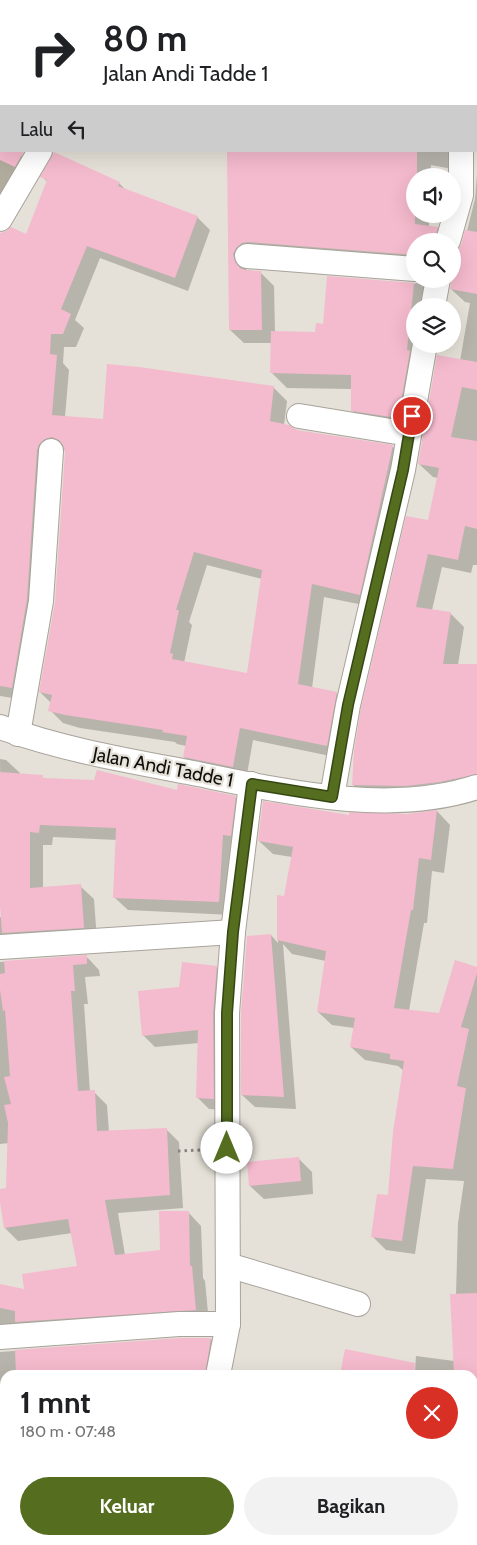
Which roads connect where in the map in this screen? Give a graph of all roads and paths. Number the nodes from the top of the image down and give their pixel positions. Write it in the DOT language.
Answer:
graph roads {
  1 [pos="39,152"];
  2 [pos="461,152"];
  3 [pos="469,195"];
  4 [pos="0,220"];
  5 [pos="452,233"];
  6 [pos="247,256"];
  7 [pos="406,267"];
  8 [pos="423,353"];
  9 [pos="299,416"];
  10 [pos="409,434"];
  11 [pos="51,451"];
  12 [pos="9,731"];
  13 [pos="252,784"];
  14 [pos="477,787"];
  15 [pos="332,797"];
  16 [pos="233,932"];
  17 [pos="0,947"];
  18 [pos="228,1266"];
  19 [pos="358,1304"];
  20 [pos="228,1324"];
  21 [pos="0,1337"];
  22 [pos="219,1370"];
  1 -- 4 [label="street"];
  2 -- 3 [label="street"];
  3 -- 5 [label="street"];
  6 -- 7 [label="street"];
  8 -- 10 [label="street"];
  9 -- 10 [label="street"];
  10 -- 15 [label="street"];
  11 -- 12 [label="street"];
  12 -- 13 [label="street, Jalan Andi Tadde 1"];
  13 -- 15 [label="street, Jalan Andi Tadde 1"];
  13 -- 16 [label="street"];
  14 -- 15 [label="street, Jalan Andi Tadde 1"];
  16 -- 17 [label="street"];
  16 -- 18 [label="street"];
  18 -- 19 [label="street"];
  18 -- 20 [label="street"];
  20 -- 21 [label="street"];
  20 -- 22 [label="street"];
}
